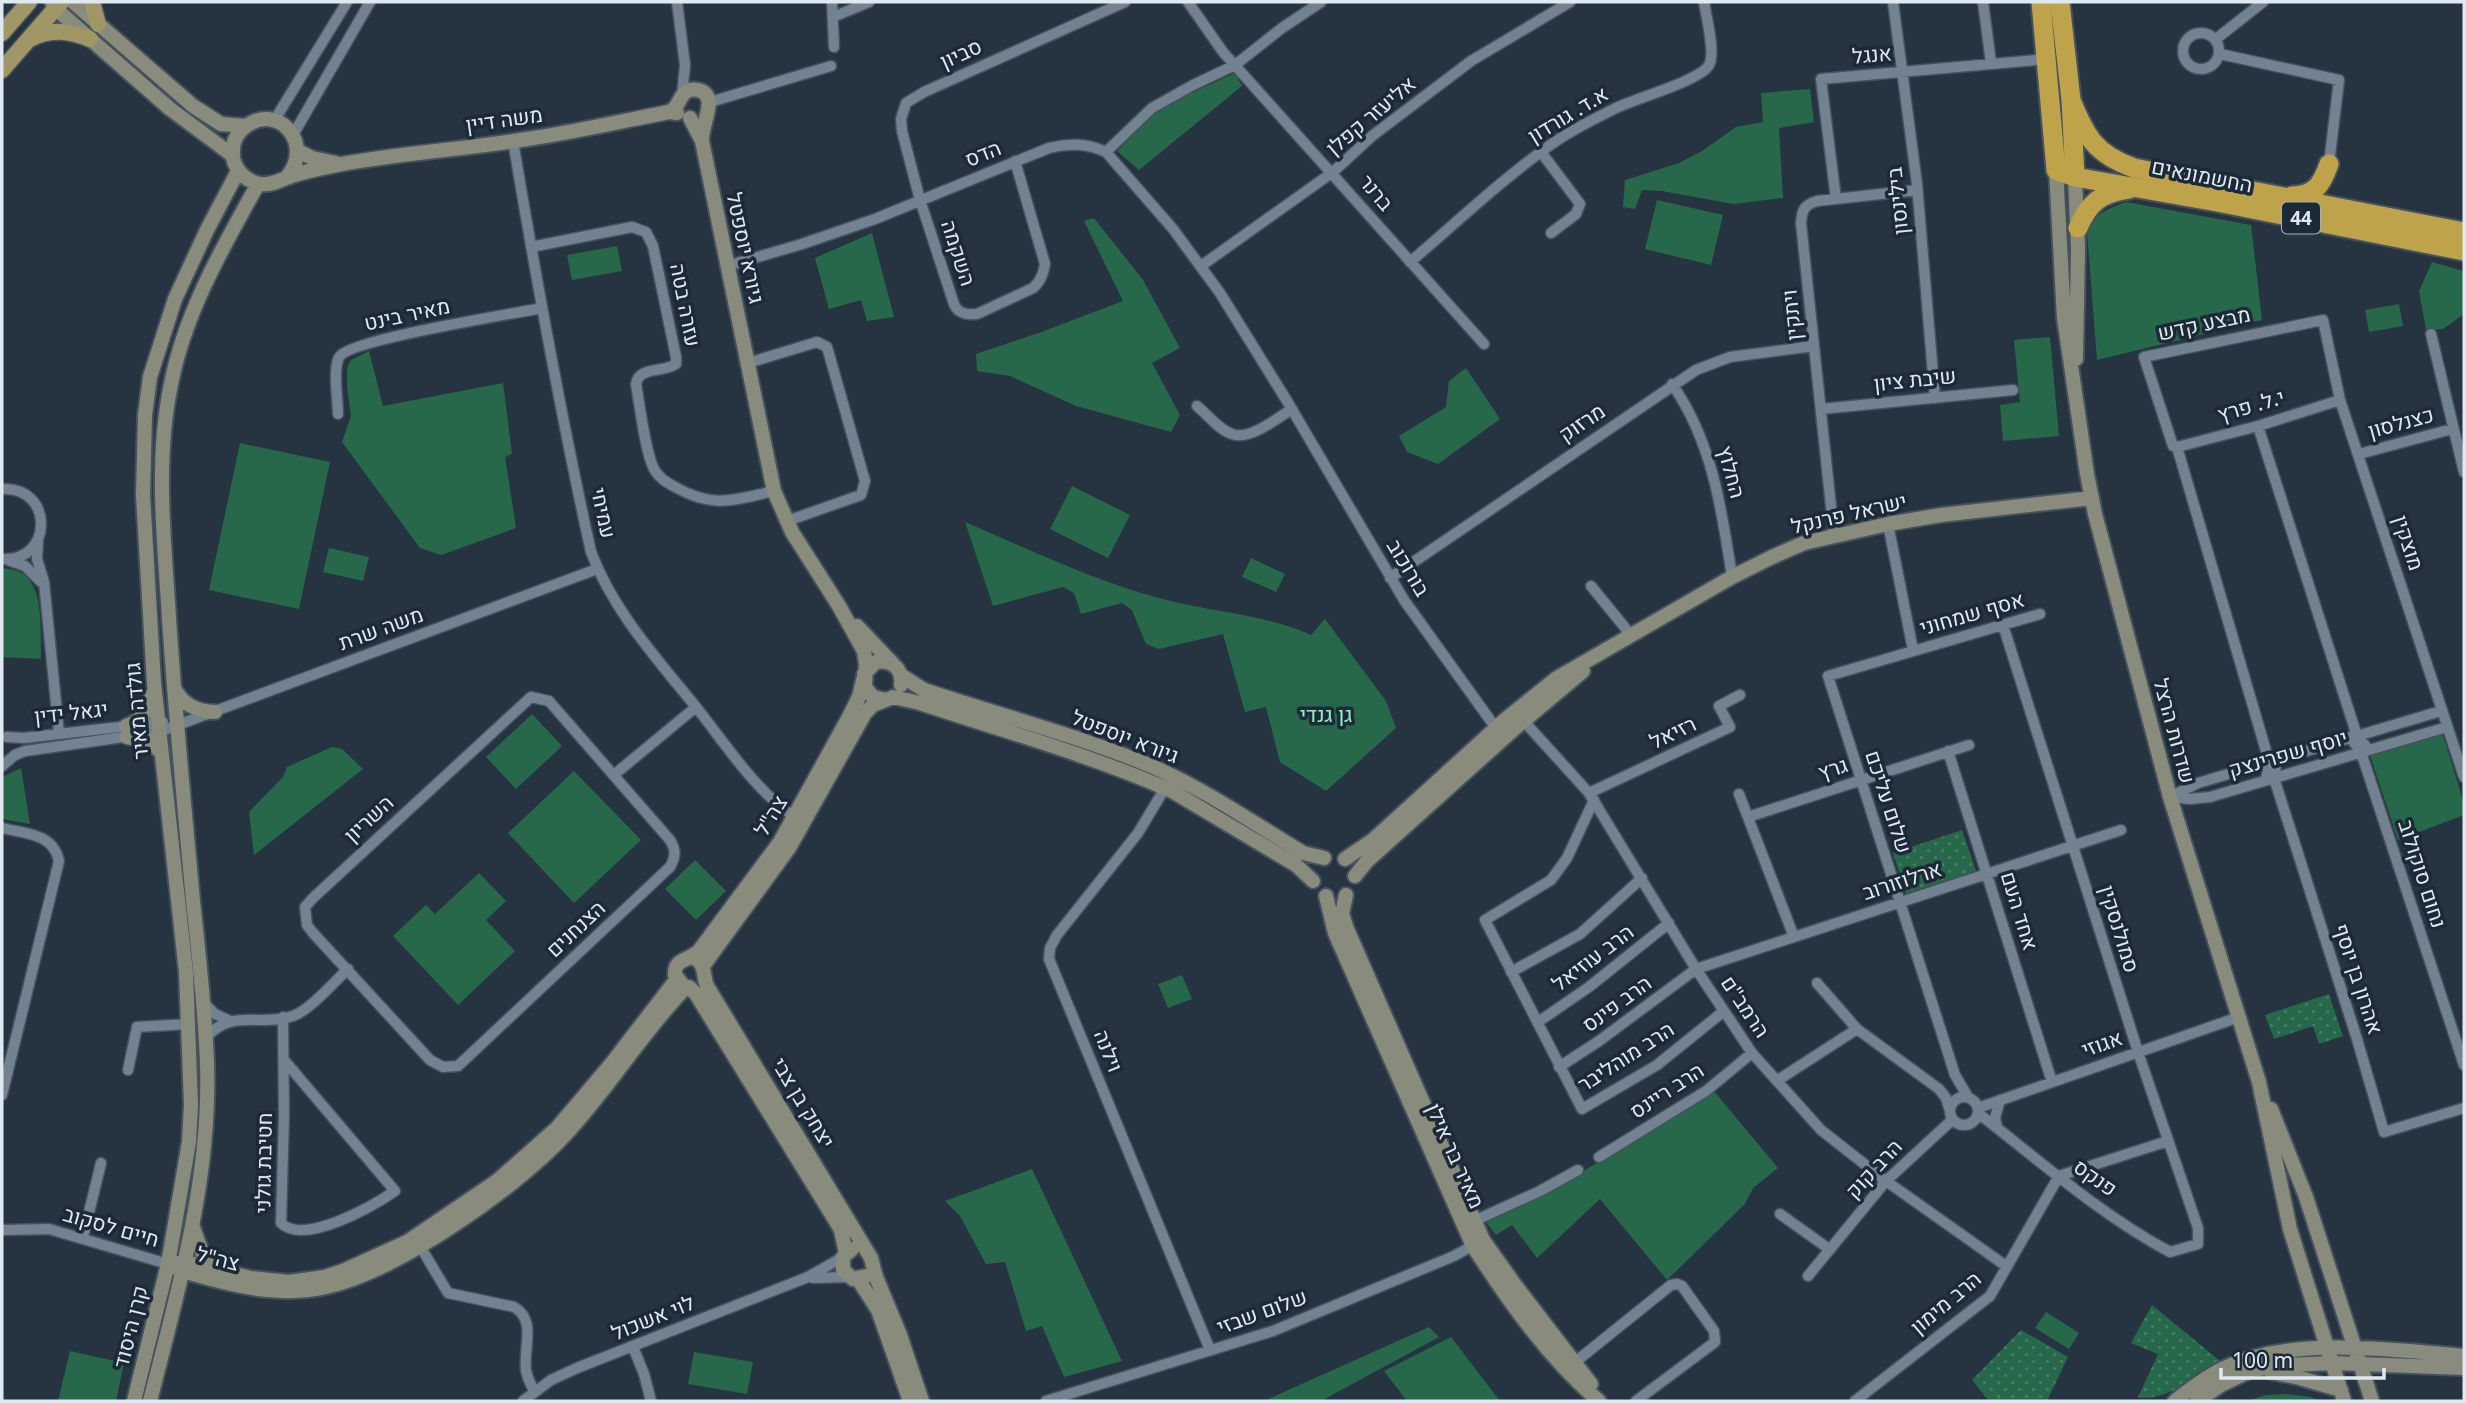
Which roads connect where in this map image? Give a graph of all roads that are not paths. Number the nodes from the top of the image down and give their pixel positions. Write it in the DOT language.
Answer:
graph roads {
  1 [pos="29,2"];
  2 [pos="73,2"];
  3 [pos="92,2"];
  4 [pos="347,2"];
  5 [pos="370,2"];
  6 [pos="677,2"];
  7 [pos="832,2"];
  8 [pos="869,2"];
  9 [pos="1125,2"];
  10 [pos="1188,2"];
  11 [pos="1321,2"];
  12 [pos="1704,2"];
  13 [pos="1892,2"];
  14 [pos="1983,2"];
  15 [pos="2041,2"];
  16 [pos="2060,2"];
  17 [pos="2263,2"];
  18 [pos="1563,3"];
  19 [pos="56,4"];
  20 [pos="832,17"];
  21 [pos="98,24"];
  22 [pos="2,33"];
  23 [pos="90,39"];
  24 [pos="2216,39"];
  25 [pos="26,43"];
  26 [pos="834,47"];
  27 [pos="2220,54"];
  28 [pos="2047,59"];
  29 [pos="1991,63"];
  30 [pos="685,65"];
  31 [pos="1236,65"];
  32 [pos="831,66"];
  33 [pos="2,70"];
  34 [pos="1902,72"];
  35 [pos="2071,100"];
  36 [pos="706,101"];
  37 [pos="681,109"];
  38 [pos="274,121"];
  39 [pos="246,126"];
  40 [pos="293,135"];
  41 [pos="513,141"];
  42 [pos="702,141"];
  43 [pos="298,151"];
  44 [pos="1105,152"];
  45 [pos="1541,152"];
  46 [pos="232,155"];
  47 [pos="1015,162"];
  48 [pos="344,164"];
  49 [pos="2329,164"];
  50 [pos="239,171"];
  51 [pos="2069,171"];
  52 [pos="1333,172"];
  53 [pos="2167,176"];
  54 [pos="287,177"];
  55 [pos="258,184"];
  56 [pos="2137,187"];
  57 [pos="1917,191"];
  58 [pos="2273,195"];
  59 [pos="1836,199"];
  60 [pos="920,200"];
  61 [pos="2360,211"];
  62 [pos="2078,228"];
  63 [pos="2464,232"];
  64 [pos="1551,233"];
  65 [pos="531,247"];
  66 [pos="2464,251"];
  67 [pos="1410,262"];
  68 [pos="727,266"];
  69 [pos="1201,266"];
  70 [pos="542,308"];
  71 [pos="2323,320"];
  72 [pos="2431,334"];
  73 [pos="1484,344"];
  74 [pos="1814,346"];
  75 [pos="748,363"];
  76 [pos="1672,384"];
  77 [pos="2074,385"];
  78 [pos="2013,390"];
  79 [pos="1936,398"];
  80 [pos="2340,400"];
  81 [pos="1197,405"];
  82 [pos="1292,409"];
  83 [pos="1821,409"];
  84 [pos="338,414"];
  85 [pos="2258,426"];
  86 [pos="2452,429"];
  87 [pos="2175,446"];
  88 [pos="2359,454"];
  89 [pos="2464,472"];
  90 [pos="2,489"];
  91 [pos="774,491"];
  92 [pos="2092,498"];
  93 [pos="787,521"];
  94 [pos="1888,524"];
  95 [pos="1834,535"];
  96 [pos="38,540"];
  97 [pos="4,559"];
  98 [pos="597,569"];
  99 [pos="1732,577"];
  100 [pos="1390,578"];
  101 [pos="1591,586"];
  102 [pos="44,589"];
  103 [pos="839,606"];
  104 [pos="2040,614"];
  105 [pos="2003,625"];
  106 [pos="1631,635"];
  107 [pos="1913,650"];
  108 [pos="898,671"];
  109 [pos="1828,676"];
  110 [pos="864,677"];
  111 [pos="154,683"];
  112 [pos="173,686"];
  113 [pos="1740,695"];
  114 [pos="889,698"];
  115 [pos="696,707"];
  116 [pos="2441,710"];
  117 [pos="215,712"];
  118 [pos="1519,716"];
  119 [pos="177,723"];
  120 [pos="158,727"];
  121 [pos="2447,727"];
  122 [pos="126,731"];
  123 [pos="60,733"];
  124 [pos="1500,733"];
  125 [pos="4,735"];
  126 [pos="2353,736"];
  127 [pos="1969,745"];
  128 [pos="1948,751"];
  129 [pos="2365,751"];
  130 [pos="161,752"];
  131 [pos="2273,760"];
  132 [pos="6,762"];
  133 [pos="615,774"];
  134 [pos="2464,776"];
  135 [pos="2270,779"];
  136 [pos="1860,780"];
  137 [pos="1164,788"];
  138 [pos="1739,794"];
  139 [pos="1592,797"];
  140 [pos="2170,797"];
  141 [pos="1748,817"];
  142 [pos="799,820"];
  143 [pos="2,828"];
  144 [pos="2121,830"];
  145 [pos="2073,845"];
  146 [pos="1325,858"];
  147 [pos="1345,859"];
  148 [pos="1988,873"];
  149 [pos="1355,876"];
  150 [pos="1642,878"];
  151 [pos="1313,881"];
  152 [pos="1346,895"];
  153 [pos="1326,896"];
  154 [pos="1900,902"];
  155 [pos="1669,923"];
  156 [pos="1794,937"];
  157 [pos="699,967"];
  158 [pos="348,969"];
  159 [pos="1696,969"];
  160 [pos="1511,972"];
  161 [pos="1817,983"];
  162 [pos="684,984"];
  163 [pos="203,1002"];
  164 [pos="1724,1011"];
  165 [pos="283,1017"];
  166 [pos="2239,1017"];
  167 [pos="230,1021"];
  168 [pos="1538,1021"];
  169 [pos="188,1024"];
  170 [pos="1857,1029"];
  171 [pos="206,1038"];
  172 [pos="2138,1052"];
  173 [pos="1752,1053"];
  174 [pos="284,1060"];
  175 [pos="2464,1065"];
  176 [pos="1559,1067"];
  177 [pos="128,1070"];
  178 [pos="1778,1080"];
  179 [pos="2052,1082"];
  180 [pos="2259,1082"];
  181 [pos="2,1095"];
  182 [pos="1968,1097"];
  183 [pos="2000,1100"];
  184 [pos="1949,1108"];
  185 [pos="2464,1108"];
  186 [pos="1978,1110"];
  187 [pos="1952,1120"];
  188 [pos="1997,1128"];
  189 [pos="2168,1141"];
  190 [pos="1599,1157"];
  191 [pos="101,1163"];
  192 [pos="1578,1170"];
  193 [pos="2059,1176"];
  194 [pos="1886,1181"];
  195 [pos="1780,1214"];
  196 [pos="1474,1221"];
  197 [pos="192,1226"];
  198 [pos="2,1230"];
  199 [pos="83,1237"];
  200 [pos="417,1241"];
  201 [pos="1478,1242"];
  202 [pos="2198,1244"];
  203 [pos="1829,1249"];
  204 [pos="867,1252"];
  205 [pos="844,1255"];
  206 [pos="168,1264"];
  207 [pos="184,1266"];
  208 [pos="872,1266"];
  209 [pos="2006,1266"];
  210 [pos="218,1270"];
  211 [pos="1808,1276"];
  212 [pos="853,1278"];
  213 [pos="802,1279"];
  214 [pos="633,1347"];
  215 [pos="2355,1349"];
  216 [pos="1210,1350"];
  217 [pos="2331,1355"];
  218 [pos="2464,1356"];
  219 [pos="1574,1363"];
  220 [pos="2360,1364"];
  221 [pos="2464,1368"];
  222 [pos="2252,1370"];
  223 [pos="534,1391"];
  224 [pos="2342,1396"];
  225 [pos="134,1401"];
  226 [pos="150,1401"];
  227 [pos="523,1401"];
  228 [pos="651,1401"];
  229 [pos="910,1401"];
  230 [pos="922,1401"];
  231 [pos="1046,1401"];
  232 [pos="1599,1401"];
  233 [pos="1605,1401"];
  234 [pos="1636,1401"];
  235 [pos="1855,1401"];
  236 [pos="2175,1401"];
  237 [pos="2197,1401"];
  238 [pos="2371,1401"];
  1 -- 22 [label="main road"];
  2 -- 21 [label="street"];
  3 -- 21 [label="main road"];
  4 -- 38 [label="street"];
  5 -- 40 [label="street"];
  6 -- 30 [label="street"];
  7 -- 20 [label="street"];
  8 -- 20 [label="street"];
  9 -- 60 [label="street, סביון"];
  10 -- 31 [label="street, ברנר"];
  11 -- 31 [label="street"];
  12 -- 45 [label="street, א.ד. גורדון"];
  13 -- 34 [label="street, בילינסון"];
  14 -- 29 [label="street"];
  15 -- 28 [label="highway"];
  16 -- 35 [label="highway, 44"];
  17 -- 24 [label="street"];
  18 -- 52 [label="street, אליעזר קפלן"];
  19 -- 23 [label="street"];
  19 -- 25 [label="main road"];
  20 -- 26 [label="street"];
  21 -- 39 [label="street"];
  23 -- 25 [label="main road"];
  23 -- 46 [label="street"];
  24 -- 27 [label="street"];
  24 -- 27 [label="street"];
  25 -- 33 [label="main road"];
  27 -- 49 [label="street"];
  28 -- 29 [label="street, אנגל"];
  28 -- 51 [label="highway"];
  29 -- 34 [label="street, אנגל"];
  30 -- 36 [label="street"];
  30 -- 37 [label="street"];
  31 -- 44 [label="street"];
  31 -- 52 [label="street, ברנר"];
  32 -- 36 [label="street"];
  34 -- 57 [label="street, בילינסון"];
  34 -- 59 [label="street, אנגל"];
  35 -- 51 [label="highway, 44"];
  35 -- 53 [label="highway, 44"];
  36 -- 37 [label="street"];
  36 -- 37 [label="street"];
  36 -- 42 [label="street, גיורא יוספטל"];
  37 -- 41 [label="street, משה דיין"];
  37 -- 42 [label="street, גיורא יוספטל"];
  38 -- 39 [label="street"];
  38 -- 40 [label="street"];
  39 -- 46 [label="street"];
  40 -- 43 [label="street"];
  41 -- 48 [label="street, משה דיין"];
  41 -- 65 [label="street, עמיחי"];
  42 -- 68 [label="street, גיורא יוספטל"];
  43 -- 48 [label="street, משה דיין"];
  43 -- 54 [label="street"];
  44 -- 47 [label="street, הדס"];
  44 -- 69 [label="street, בורוכוב"];
  45 -- 64 [label="street"];
  45 -- 67 [label="street, א.ד. גורדון"];
  46 -- 50 [label="street"];
  47 -- 60 [label="street, הדס"];
  47 -- 60 [label="street, השקמה"];
  48 -- 54 [label="street, משה דיין"];
  49 -- 58 [label="highway"];
  49 -- 61 [label="highway"];
  50 -- 55 [label="street"];
  50 -- 111 [label="street, גולדה מאיר"];
  51 -- 53 [label="highway"];
  51 -- 56 [label="highway, החשמונאים / 44"];
  51 -- 62 [label="street, שדרות הרצל"];
  51 -- 77 [label="street, שדרות הרצל"];
  52 -- 67 [label="street, ברנר"];
  52 -- 69 [label="street, אליעזר קפלן"];
  53 -- 58 [label="highway, החשמונאים / 44"];
  54 -- 55 [label="street"];
  55 -- 112 [label="street, גולדה מאיר"];
  56 -- 62 [label="highway, 44"];
  56 -- 66 [label="highway, החשמונאים / 44"];
  57 -- 59 [label="street, ויתקין"];
  57 -- 79 [label="street, בילינסון"];
  58 -- 61 [label="highway, החשמונאים / 44"];
  59 -- 74 [label="street, ויתקין"];
  60 -- 68 [label="street, הדס"];
  61 -- 63 [label="highway, החשמונאים / 44"];
  62 -- 77 [label="street, שדרות הרצל"];
  65 -- 70 [label="street, עמיחי"];
  65 -- 91 [label="street, עזרה בטה"];
  67 -- 73 [label="street, ברנר"];
  68 -- 75 [label="street, גיורא יוספטל"];
  69 -- 82 [label="street, בורוכוב"];
  70 -- 84 [label="street, מאיר בינט"];
  70 -- 98 [label="street, עמיחי"];
  71 -- 80 [label="street, מוצקין"];
  71 -- 87 [label="street, מבצע קדש"];
  72 -- 86 [label="street, כצנלסון"];
  74 -- 76 [label="street, מרזוק"];
  74 -- 83 [label="street, ויתקין"];
  75 -- 91 [label="street, גיורא יוספטל"];
  75 -- 93 [label="street"];
  76 -- 99 [label="street, החלוץ"];
  76 -- 100 [label="street, מרזוק"];
  77 -- 92 [label="street, שדרות הרצל"];
  78 -- 79 [label="street, שיבת ציון"];
  79 -- 83 [label="street, שיבת ציון"];
  80 -- 85 [label="street, י.ל. פרץ"];
  80 -- 88 [label="street, מוצקין"];
  81 -- 82 [label="street"];
  82 -- 100 [label="street, בורוכוב"];
  83 -- 95 [label="street, ויתקין"];
  85 -- 87 [label="street, י.ל. פרץ"];
  85 -- 126 [label="street, נחום סוקולוב"];
  86 -- 88 [label="street, כצנלסון"];
  86 -- 89 [label="street, כצנלסון"];
  87 -- 131 [label="street, אהרון בן יוסף"];
  88 -- 116 [label="street, מוצקין"];
  90 -- 96 [label="street"];
  91 -- 93 [label="street, גיורא יוספטל"];
  92 -- 94 [label="street, ישראל פרנקל"];
  92 -- 140 [label="street, שדרות הרצל"];
  93 -- 103 [label="street, גיורא יוספטל"];
  94 -- 95 [label="street, ישראל פרנקל"];
  94 -- 107 [label="street, אסף שמחוני"];
  95 -- 99 [label="street, ישראל פרנקל"];
  96 -- 97 [label="street"];
  96 -- 102 [label="street"];
  97 -- 102 [label="street"];
  98 -- 115 [label="street, עמיחי"];
  98 -- 117 [label="street, משה שרת"];
  99 -- 106 [label="street, ישראל פרנקל"];
  100 -- 124 [label="street, בורוכוב"];
  101 -- 106 [label="street"];
  102 -- 123 [label="street"];
  103 -- 108 [label="street, גיורא יוספטל"];
  103 -- 110 [label="street, גיורא יוספטל"];
  104 -- 105 [label="street, אסף שמחוני"];
  105 -- 107 [label="street, אסף שמחוני"];
  105 -- 145 [label="street, סמולנסקין"];
  106 -- 118 [label="street, ישראל פרנקל"];
  107 -- 109 [label="street, אסף שמחוני"];
  108 -- 110 [label="street"];
  108 -- 114 [label="street"];
  108 -- 146 [label="street, גיורא יוספטל"];
  109 -- 136 [label="street, שלום עליכם"];
  110 -- 114 [label="street"];
  110 -- 142 [label="street, צה\"ל"];
  111 -- 120 [label="street, גולדה מאיר"];
  111 -- 122 [label="street"];
  112 -- 117 [label="street"];
  112 -- 119 [label="street, גולדה מאיר"];
  113 -- 139 [label="street, רזיאל"];
  114 -- 137 [label="street, גיורא יוספטל"];
  114 -- 142 [label="street, צה\"ל"];
  115 -- 133 [label="street"];
  115 -- 142 [label="street, עמיחי"];
  116 -- 121 [label="street, מוצקין"];
  116 -- 126 [label="street, יוסף שפרינצק"];
  117 -- 119 [label="street, משה שרת"];
  118 -- 124 [label="street, ישראל פרנקל"];
  118 -- 139 [label="street, הרמב\"ם"];
  119 -- 120 [label="street, יגאל ידין"];
  119 -- 163 [label="street, גולדה מאיר"];
  120 -- 122 [label="street, יגאל ידין"];
  120 -- 130 [label="street, גולדה מאיר"];
  121 -- 129 [label="street, יוסף שפרינצק"];
  121 -- 134 [label="street, מוצקין"];
  122 -- 123 [label="street, יגאל ידין"];
  122 -- 130 [label="street"];
  122 -- 132 [label="street, יגאל ידין"];
  123 -- 125 [label="street, יגאל ידין"];
  124 -- 147 [label="street, ישראל פרנקל"];
  124 -- 149 [label="street, ישראל פרנקל"];
  125 -- 132 [label="street"];
  126 -- 129 [label="street, נחום סוקולוב"];
  126 -- 131 [label="street, יוסף שפרינצק"];
  127 -- 128 [label="street, גרץ"];
  128 -- 136 [label="street, גרץ"];
  128 -- 148 [label="street, אחד העם"];
  129 -- 135 [label="street, יוסף שפרינצק"];
  129 -- 175 [label="street, נחום סוקולוב"];
  130 -- 169 [label="street, גולדה מאיר"];
  131 -- 135 [label="street, אהרון בן יוסף"];
  131 -- 140 [label="street, יוסף שפרינצק"];
  133 -- 158 [label="street, השריון"];
  133 -- 158 [label="street, הצנחנים"];
  135 -- 140 [label="street, יוסף שפרינצק"];
  135 -- 185 [label="street, אהרון בן יוסף"];
  136 -- 141 [label="street, גרץ"];
  136 -- 154 [label="street, שלום עליכם"];
  137 -- 151 [label="street, גיורא יוספטל"];
  137 -- 216 [label="street, וילנה"];
  138 -- 141 [label="street"];
  139 -- 150 [label="street, הרמב\"ם"];
  139 -- 160 [label="street"];
  140 -- 166 [label="street, שדרות הרצל"];
  141 -- 156 [label="street"];
  142 -- 157 [label="street, צה\"ל"];
  143 -- 181 [label="street"];
  144 -- 145 [label="street, ארלוזורוב"];
  145 -- 148 [label="street, ארלוזורוב"];
  145 -- 172 [label="street, סמולנסקין"];
  146 -- 147 [label="street"];
  146 -- 151 [label="street"];
  147 -- 149 [label="street"];
  148 -- 154 [label="street, ארלוזורוב"];
  148 -- 179 [label="street, אחד העם"];
  149 -- 152 [label="street"];
  150 -- 155 [label="street, הרמב\"ם"];
  150 -- 160 [label="street"];
  151 -- 153 [label="street"];
  152 -- 153 [label="street"];
  152 -- 196 [label="street, מאיר בר אילן"];
  153 -- 201 [label="street, מאיר בר אילן"];
  154 -- 156 [label="street, ארלוזורוב"];
  154 -- 182 [label="street, שלום עליכם"];
  155 -- 159 [label="street, הרמב\"ם"];
  155 -- 168 [label="street, הרב עוזיאל"];
  156 -- 159 [label="street, ארלוזורוב"];
  157 -- 162 [label="street"];
  157 -- 162 [label="street, צה\"ל"];
  157 -- 204 [label="street, יצחק בן צבי"];
  158 -- 165 [label="street"];
  159 -- 164 [label="street, הרמב\"ם"];
  159 -- 176 [label="street, הרב פינס"];
  160 -- 168 [label="street"];
  161 -- 170 [label="street"];
  162 -- 200 [label="street, צה\"ל"];
  162 -- 205 [label="street, יצחק בן צבי"];
  163 -- 167 [label="street"];
  163 -- 171 [label="street, גולדה מאיר"];
  164 -- 173 [label="street, הרמב\"ם"];
  164 -- 176 [label="street, הרב מוהליבר"];
  165 -- 167 [label="street"];
  165 -- 174 [label="street, חטיבת גולני"];
  166 -- 172 [label="street, אגוזי"];
  166 -- 180 [label="street, שדרות הרצל"];
  167 -- 171 [label="street"];
  168 -- 176 [label="street"];
  169 -- 177 [label="street"];
  169 -- 206 [label="street, גולדה מאיר"];
  170 -- 178 [label="street"];
  170 -- 184 [label="street"];
  171 -- 197 [label="street, גולדה מאיר"];
  172 -- 179 [label="street, אגוזי"];
  172 -- 189 [label="street, סמולנסקין"];
  173 -- 178 [label="street, הרמב\"ם"];
  173 -- 190 [label="street, הרב ריינס"];
  174 -- 174 [label="street, חטיבת גולני"];
  178 -- 194 [label="street, הרמב\"ם"];
  179 -- 183 [label="street, אגוזי"];
  180 -- 215 [label="street, שדרות הרצל"];
  180 -- 217 [label="street, שדרות הרצל"];
  182 -- 184 [label="street"];
  182 -- 186 [label="street"];
  183 -- 186 [label="street, אגוזי"];
  183 -- 188 [label="street"];
  184 -- 187 [label="street"];
  186 -- 187 [label="street"];
  186 -- 188 [label="street, פנקס"];
  187 -- 194 [label="street, הרב קוק"];
  188 -- 193 [label="street, פנקס"];
  189 -- 193 [label="street"];
  189 -- 202 [label="street, סמולנסקין"];
  191 -- 199 [label="street"];
  192 -- 196 [label="street"];
  193 -- 202 [label="street, פנקס"];
  193 -- 209 [label="street, הרב מימון"];
  194 -- 203 [label="street, הרב קוק"];
  194 -- 209 [label="street, הרמב\"ם"];
  195 -- 203 [label="street"];
  196 -- 201 [label="street, מאיר בר אילן"];
  197 -- 207 [label="street, גולדה מאיר"];
  197 -- 210 [label="street"];
  198 -- 199 [label="street, חיים לסקוב"];
  199 -- 206 [label="street, חיים לסקוב"];
  200 -- 207 [label="street, צה\"ל"];
  200 -- 210 [label="street, צה\"ל"];
  200 -- 223 [label="street"];
  201 -- 216 [label="street, שלום שבזי"];
  201 -- 219 [label="street, מאיר בר אילן"];
  201 -- 232 [label="street, מאיר בר אילן"];
  203 -- 211 [label="street, הרב קוק"];
  204 -- 205 [label="street"];
  204 -- 208 [label="street"];
  205 -- 212 [label="street"];
  205 -- 213 [label="street, לוי אשכול"];
  206 -- 207 [label="street, צה\"ל"];
  206 -- 225 [label="street, קרן היסוד"];
  207 -- 210 [label="street, צה\"ל"];
  207 -- 226 [label="street, קרן היסוד"];
  208 -- 212 [label="street"];
  208 -- 230 [label="street"];
  209 -- 235 [label="street, הרב מימון"];
  212 -- 213 [label="street, לוי אשכול"];
  212 -- 229 [label="street"];
  213 -- 214 [label="street, לוי אשכול"];
  214 -- 223 [label="street, לוי אשכול"];
  214 -- 228 [label="street"];
  215 -- 217 [label="street"];
  215 -- 218 [label="street"];
  215 -- 220 [label="street, שדרות הרצל"];
  216 -- 231 [label="street, שלום שבזי"];
  217 -- 220 [label="street"];
  217 -- 222 [label="street"];
  217 -- 224 [label="street, שדרות הרצל"];
  217 -- 236 [label="street"];
  219 -- 233 [label="street, מאיר בר אילן"];
  219 -- 234 [label="street"];
  220 -- 221 [label="street"];
  220 -- 238 [label="street, שדרות הרצל"];
  222 -- 224 [label="street"];
  222 -- 237 [label="street"];
  223 -- 227 [label="street, לוי אשכול"];
}
